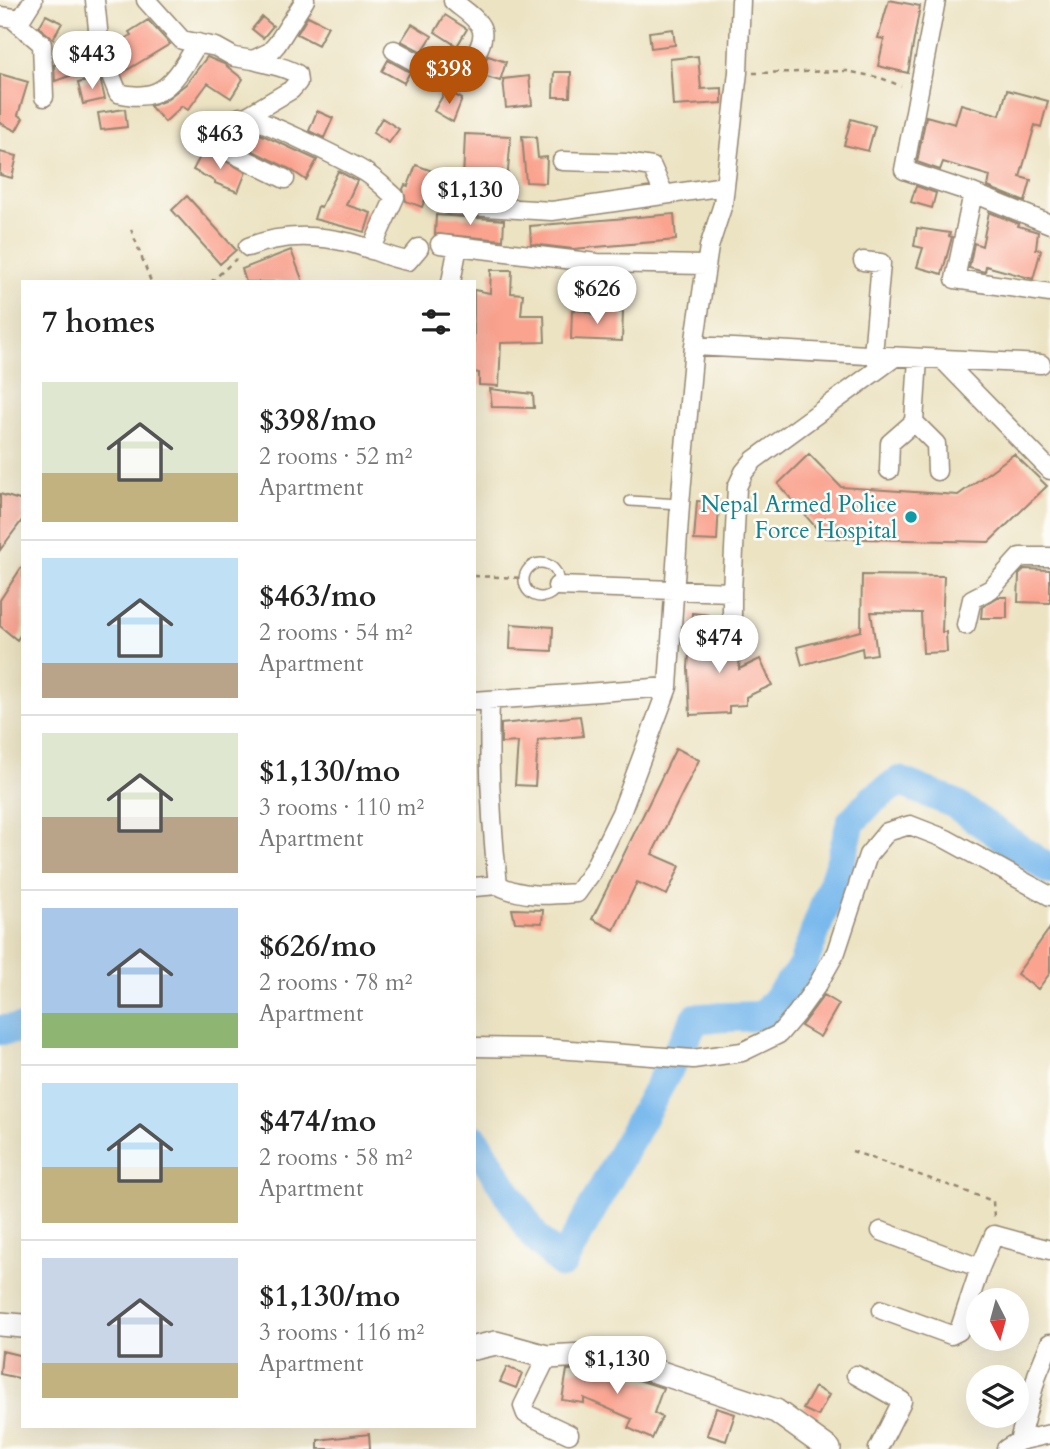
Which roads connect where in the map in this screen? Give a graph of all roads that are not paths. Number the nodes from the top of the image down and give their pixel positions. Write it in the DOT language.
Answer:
graph roads {
  1 [pos="33,0"];
  2 [pos="95,0"];
  3 [pos="146,0"];
  4 [pos="305,0"];
  5 [pos="453,0"];
  6 [pos="741,0"];
  7 [pos="936,0"];
  8 [pos="4,19"];
  9 [pos="198,43"];
  10 [pos="394,50"];
  11 [pos="253,61"];
  12 [pos="44,97"];
  13 [pos="247,116"];
  14 [pos="562,161"];
  15 [pos="285,179"];
  16 [pos="725,186"];
  17 [pos="973,193"];
  18 [pos="664,194"];
  19 [pos="450,205"];
  20 [pos="1050,224"];
  21 [pos="248,247"];
  22 [pos="419,248"];
  23 [pos="370,250"];
  24 [pos="863,261"];
  25 [pos="597,263"];
  26 [pos="706,265"];
  27 [pos="451,280"];
  28 [pos="1050,293"];
  29 [pos="594,304"];
  30 [pos="694,346"];
  31 [pos="873,355"];
  32 [pos="895,357"];
  33 [pos="918,358"];
  34 [pos="942,359"];
  35 [pos="1041,364"];
  36 [pos="914,422"];
  37 [pos="889,470"];
  38 [pos="1050,470"];
  39 [pos="937,471"];
  40 [pos="630,501"];
  41 [pos="680,504"];
  42 [pos="1050,557"];
  43 [pos="557,586"];
  44 [pos="675,591"];
  45 [pos="732,592"];
  46 [pos="966,625"];
  47 [pos="732,641"];
  48 [pos="668,687"];
  49 [pos="482,700"];
  50 [pos="498,884"];
  51 [pos="476,887"];
  52 [pos="1050,896"];
  53 [pos="476,1047"];
  54 [pos="881,1231"];
  55 [pos="1050,1250"];
  56 [pos="980,1268"];
  57 [pos="882,1310"];
  58 [pos="0,1324"];
  59 [pos="21,1326"];
  60 [pos="1050,1343"];
  61 [pos="476,1348"];
  62 [pos="547,1357"];
  63 [pos="856,1375"];
  64 [pos="569,1434"];
  65 [pos="1050,1434"];
  66 [pos="1012,1445"];
  67 [pos="829,1449"];
  68 [pos="878,1449"];
  1 -- 8 [label="street"];
  2 -- 9 [label="street"];
  3 -- 9 [label="street"];
  4 -- 11 [label="street"];
  5 -- 10 [label="street"];
  6 -- 16 [label="street"];
  7 -- 17 [label="street"];
  8 -- 12 [label="street"];
  9 -- 11 [label="street"];
  11 -- 13 [label="street"];
  13 -- 15 [label="street"];
  13 -- 23 [label="street"];
  14 -- 18 [label="street"];
  16 -- 18 [label="street"];
  16 -- 26 [label="street"];
  17 -- 20 [label="street"];
  17 -- 28 [label="street"];
  18 -- 19 [label="street"];
  21 -- 23 [label="street"];
  22 -- 23 [label="street"];
  24 -- 31 [label="street"];
  25 -- 26 [label="street"];
  25 -- 27 [label="street"];
  25 -- 29 [label="street"];
  26 -- 30 [label="street"];
  30 -- 31 [label="street"];
  30 -- 41 [label="street"];
  31 -- 32 [label="street"];
  32 -- 33 [label="street"];
  32 -- 45 [label="street"];
  33 -- 34 [label="street"];
  33 -- 36 [label="street"];
  34 -- 35 [label="street"];
  34 -- 38 [label="street"];
  36 -- 37 [label="street"];
  36 -- 39 [label="street"];
  40 -- 41 [label="lane"];
  41 -- 44 [label="street"];
  42 -- 46 [label="street"];
  43 -- 43 [label="lane"];
  43 -- 44 [label="street"];
  44 -- 45 [label="street"];
  44 -- 48 [label="street"];
  45 -- 47 [label="street"];
  48 -- 49 [label="street"];
  48 -- 50 [label="street"];
  49 -- 50 [label="street"];
  50 -- 51 [label="street"];
  52 -- 53 [label="street"];
  54 -- 56 [label="street"];
  55 -- 56 [label="street"];
  56 -- 57 [label="street"];
  58 -- 59 [label="street"];
  60 -- 66 [label="street"];
  61 -- 62 [label="street"];
  62 -- 64 [label="street"];
  62 -- 67 [label="street"];
  63 -- 68 [label="street"];
  65 -- 66 [label="street"];
}
